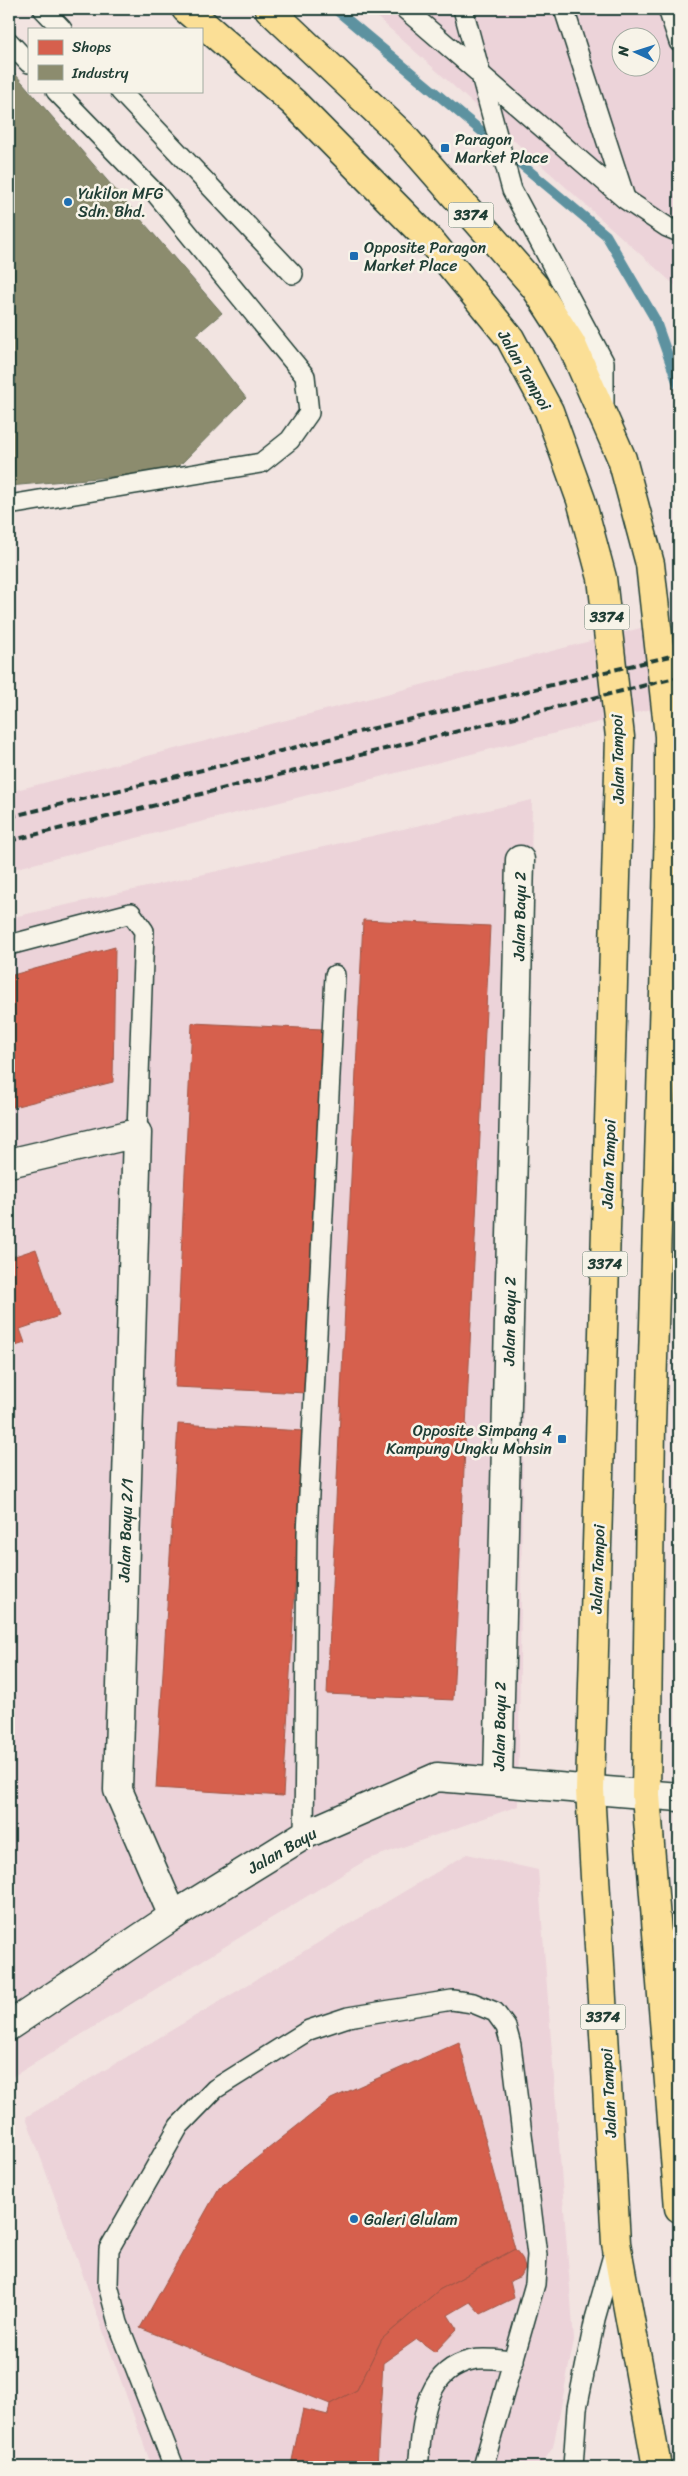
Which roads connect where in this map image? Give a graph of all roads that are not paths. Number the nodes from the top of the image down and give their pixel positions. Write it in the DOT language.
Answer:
graph roads {
  1 [pos="43,9"];
  2 [pos="186,9"];
  3 [pos="268,9"];
  4 [pos="405,9"];
  5 [pos="463,9"];
  6 [pos="564,9"];
  7 [pos="668,9"];
  8 [pos="61,28"];
  9 [pos="9,42"];
  10 [pos="679,42"];
  11 [pos="28,62"];
  12 [pos="482,77"];
  13 [pos="57,92"];
  14 [pos="121,92"];
  15 [pos="625,199"];
  16 [pos="679,232"];
  17 [pos="293,274"];
  18 [pos="604,418"];
  19 [pos="9,505"];
  20 [pos="674,826"];
  21 [pos="520,860"];
  22 [pos="9,945"];
  23 [pos="335,975"];
  24 [pos="137,1133"];
  25 [pos="9,1163"];
  26 [pos="498,1781"];
  27 [pos="590,1790"];
  28 [pos="646,1795"];
  29 [pos="679,1796"];
  30 [pos="304,1835"];
  31 [pos="173,1916"];
  32 [pos="9,2026"];
  33 [pos="679,2208"];
  34 [pos="616,2243"];
  35 [pos="514,2361"];
  36 [pos="174,2467"];
  37 [pos="418,2467"];
  38 [pos="483,2467"];
  39 [pos="573,2467"];
  40 [pos="657,2467"];
  1 -- 8 [label="lane"];
  2 -- 27 [label="main road, Jalan Tampoi / 3374"];
  3 -- 18 [label="main road, 3374"];
  4 -- 12 [label="lane"];
  5 -- 12 [label="lane"];
  6 -- 15 [label="lane"];
  7 -- 10 [label="lane"];
  9 -- 11 [label="lane"];
  12 -- 15 [label="lane"];
  12 -- 18 [label="lane"];
  13 -- 19 [label="lane"];
  14 -- 17 [label="lane"];
  15 -- 16 [label="lane"];
  18 -- 20 [label="main road, 3374"];
  20 -- 28 [label="main road, 3374"];
  21 -- 26 [label="street, Jalan Bayu 2"];
  22 -- 24 [label="lane"];
  23 -- 30 [label="lane"];
  24 -- 25 [label="street"];
  24 -- 31 [label="street, Jalan Bayu 2/1"];
  26 -- 27 [label="street, Jalan Bayu"];
  26 -- 30 [label="street, Jalan Bayu"];
  27 -- 28 [label="street, Jalan Bayu"];
  27 -- 34 [label="main road, Jalan Tampoi / 3374"];
  28 -- 29 [label="street, Jalan Bayu"];
  28 -- 33 [label="main road, 3374"];
  30 -- 31 [label="street, Jalan Bayu"];
  31 -- 32 [label="street, Jalan Bayu"];
  34 -- 39 [label="lane"];
  34 -- 40 [label="main road, Jalan Tampoi / 3374"];
  35 -- 36 [label="lane"];
  35 -- 37 [label="lane"];
  35 -- 38 [label="lane"];
}
